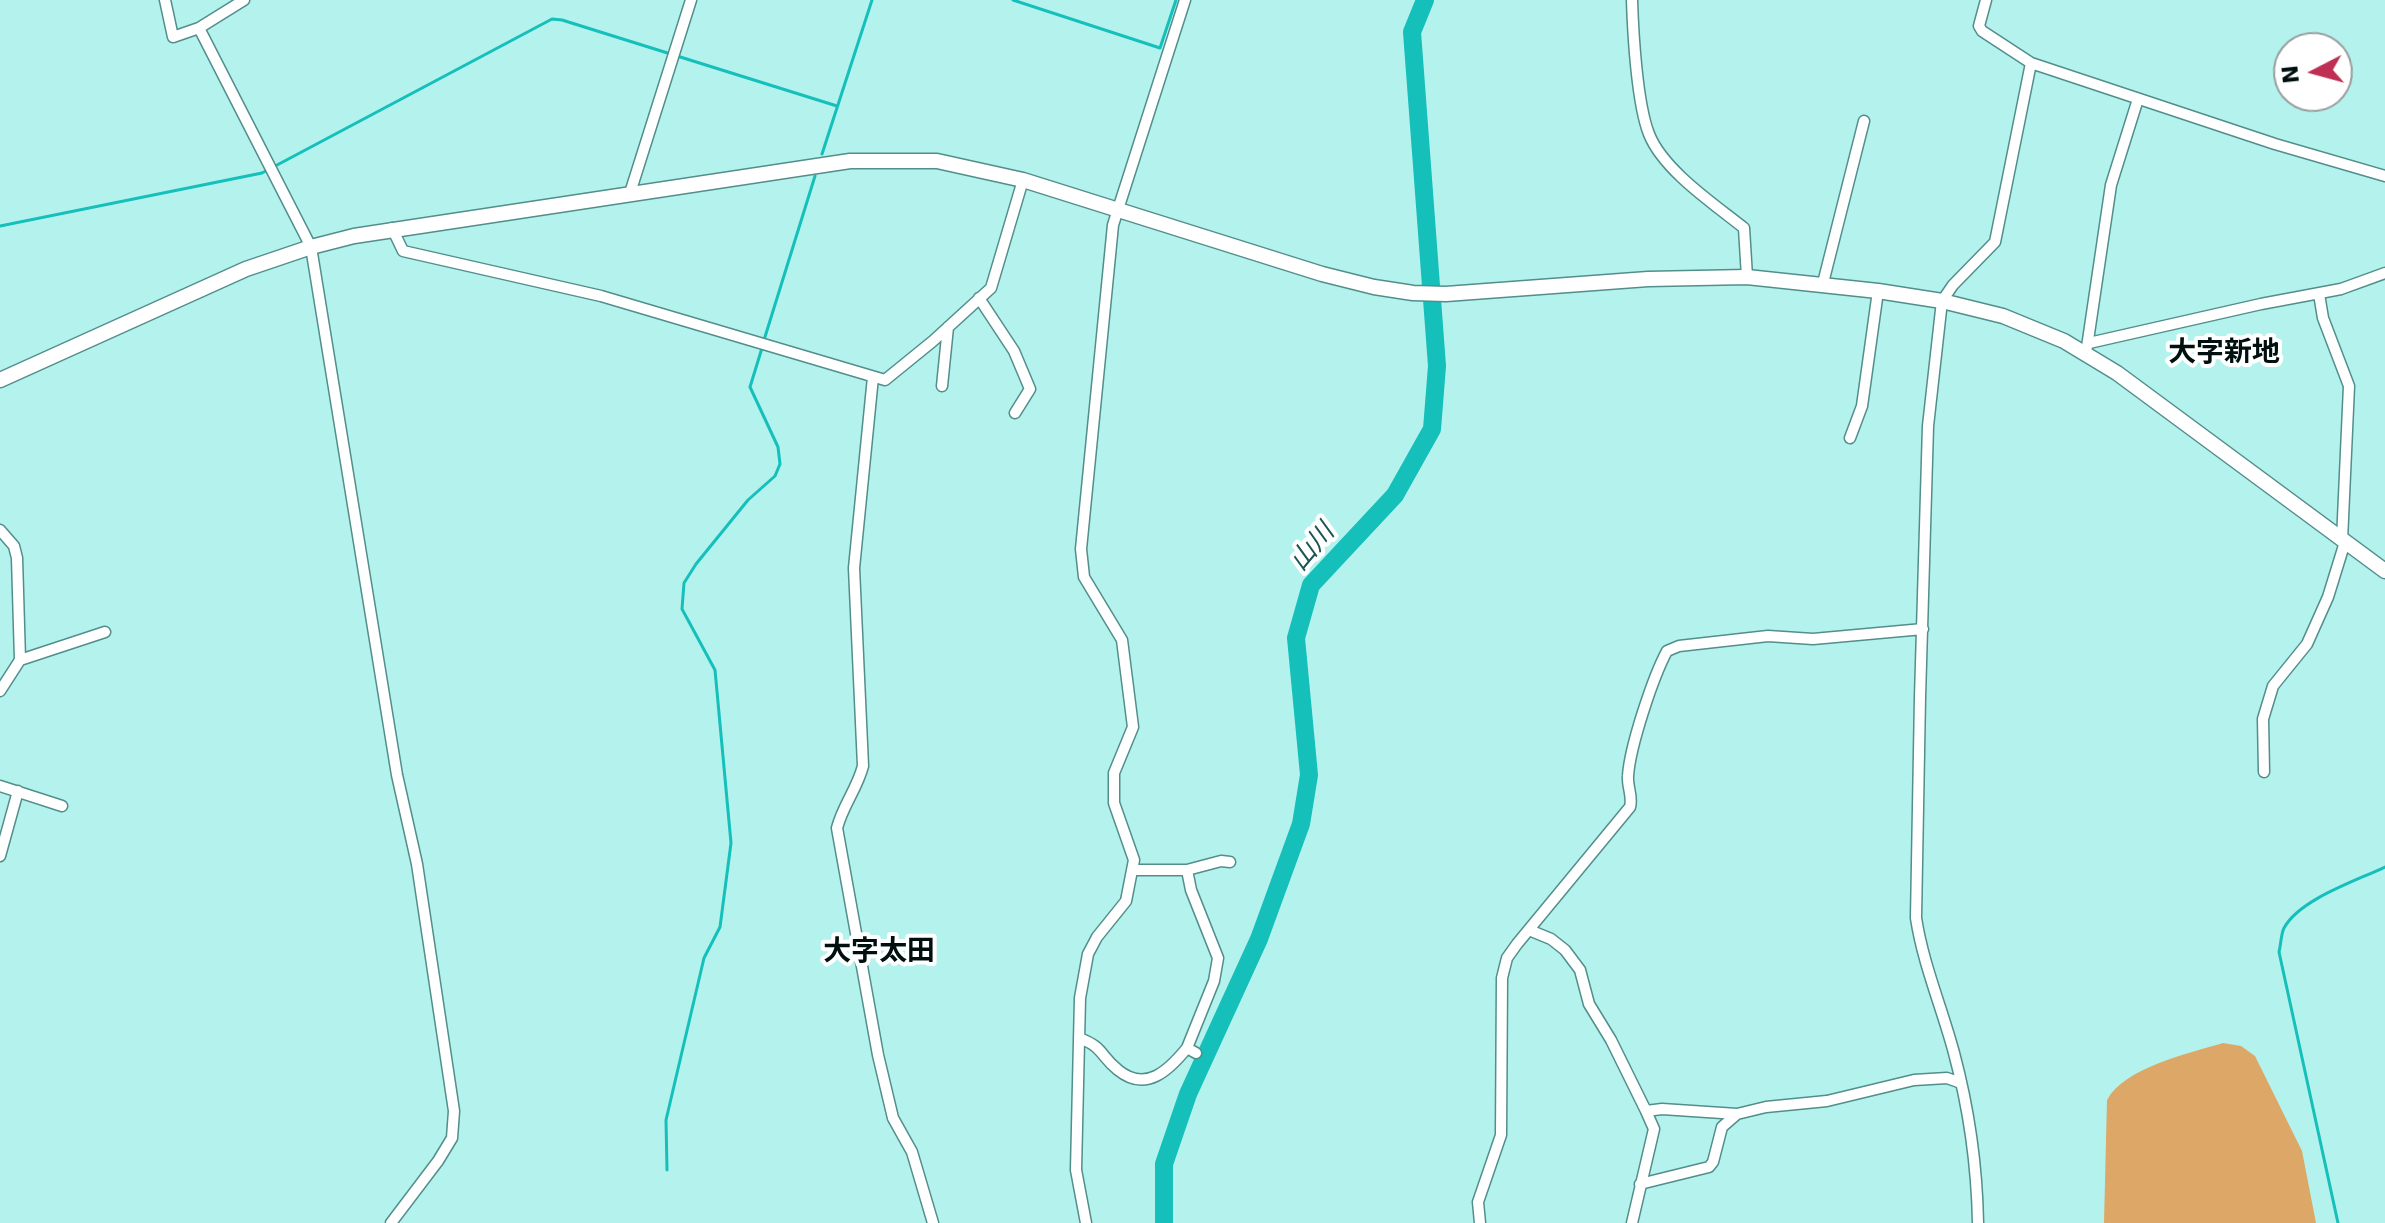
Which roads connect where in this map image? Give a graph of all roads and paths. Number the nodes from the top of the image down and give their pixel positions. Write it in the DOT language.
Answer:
graph roads {
  1 [pos="165,0"];
  2 [pos="244,0"];
  3 [pos="691,0"];
  4 [pos="1185,0"];
  5 [pos="1632,0"];
  6 [pos="1986,0"];
  7 [pos="199,28"];
  8 [pos="2031,63"];
  9 [pos="2138,99"];
  10 [pos="1864,121"];
  11 [pos="2385,176"];
  12 [pos="1023,180"];
  13 [pos="630,193"];
  14 [pos="1117,209"];
  15 [pos="392,228"];
  16 [pos="311,247"];
  17 [pos="2385,273"];
  18 [pos="1747,277"];
  19 [pos="1823,283"];
  20 [pos="1878,291"];
  21 [pos="2319,294"];
  22 [pos="979,298"];
  23 [pos="1942,301"];
  24 [pos="948,327"];
  25 [pos="2087,348"];
  26 [pos="873,377"];
  27 [pos="0,380"];
  28 [pos="942,386"];
  29 [pos="1015,413"];
  30 [pos="1850,438"];
  31 [pos="0,530"];
  32 [pos="2343,541"];
  33 [pos="2385,571"];
  34 [pos="1923,629"];
  35 [pos="105,632"];
  36 [pos="20,660"];
  37 [pos="0,691"];
  38 [pos="2264,772"];
  39 [pos="0,786"];
  40 [pos="18,791"];
  41 [pos="62,806"];
  42 [pos="0,856"];
  43 [pos="1230,862"];
  44 [pos="1133,870"];
  45 [pos="1187,870"];
  46 [pos="1529,930"];
  47 [pos="1079,1038"];
  48 [pos="1961,1083"];
  49 [pos="1646,1111"];
  50 [pos="1737,1114"];
  51 [pos="1640,1184"];
  52 [pos="391,1223"];
  53 [pos="933,1223"];
  54 [pos="1086,1223"];
  55 [pos="1480,1223"];
  56 [pos="1632,1223"];
  57 [pos="1978,1223"];
  1 -- 7 [label="street"];
  2 -- 7 [label="street"];
  3 -- 13 [label="street"];
  4 -- 14 [label="street"];
  5 -- 18 [label="street"];
  6 -- 8 [label="street"];
  7 -- 16 [label="street"];
  8 -- 9 [label="street"];
  8 -- 23 [label="street"];
  9 -- 11 [label="street"];
  9 -- 25 [label="street"];
  10 -- 19 [label="street"];
  12 -- 13 [label="street"];
  12 -- 14 [label="street"];
  12 -- 22 [label="street"];
  13 -- 15 [label="street"];
  14 -- 18 [label="street"];
  14 -- 44 [label="street"];
  15 -- 16 [label="street"];
  15 -- 26 [label="street"];
  16 -- 27 [label="street"];
  16 -- 52 [label="street"];
  17 -- 21 [label="street"];
  18 -- 19 [label="street"];
  19 -- 20 [label="street"];
  20 -- 23 [label="street"];
  20 -- 30 [label="street"];
  21 -- 25 [label="street"];
  21 -- 32 [label="street"];
  22 -- 24 [label="street"];
  22 -- 29 [label="street"];
  23 -- 25 [label="street"];
  23 -- 34 [label="street"];
  24 -- 26 [label="street"];
  24 -- 28 [label="street"];
  25 -- 32 [label="street"];
  26 -- 53 [label="street"];
  31 -- 36 [label="street"];
  32 -- 33 [label="street"];
  32 -- 38 [label="street"];
  34 -- 46 [label="street"];
  34 -- 48 [label="street"];
  35 -- 36 [label="street"];
  36 -- 37 [label="street"];
  39 -- 40 [label="street"];
  40 -- 41 [label="street"];
  40 -- 42 [label="street"];
  43 -- 45 [label="street"];
  44 -- 45 [label="street"];
  44 -- 47 [label="street"];
  45 -- 47 [label="street"];
  46 -- 49 [label="street"];
  46 -- 55 [label="street"];
  47 -- 54 [label="street"];
  48 -- 50 [label="street"];
  48 -- 57 [label="street"];
  49 -- 50 [label="street"];
  49 -- 51 [label="street"];
  50 -- 51 [label="street"];
  51 -- 56 [label="street"];
}
